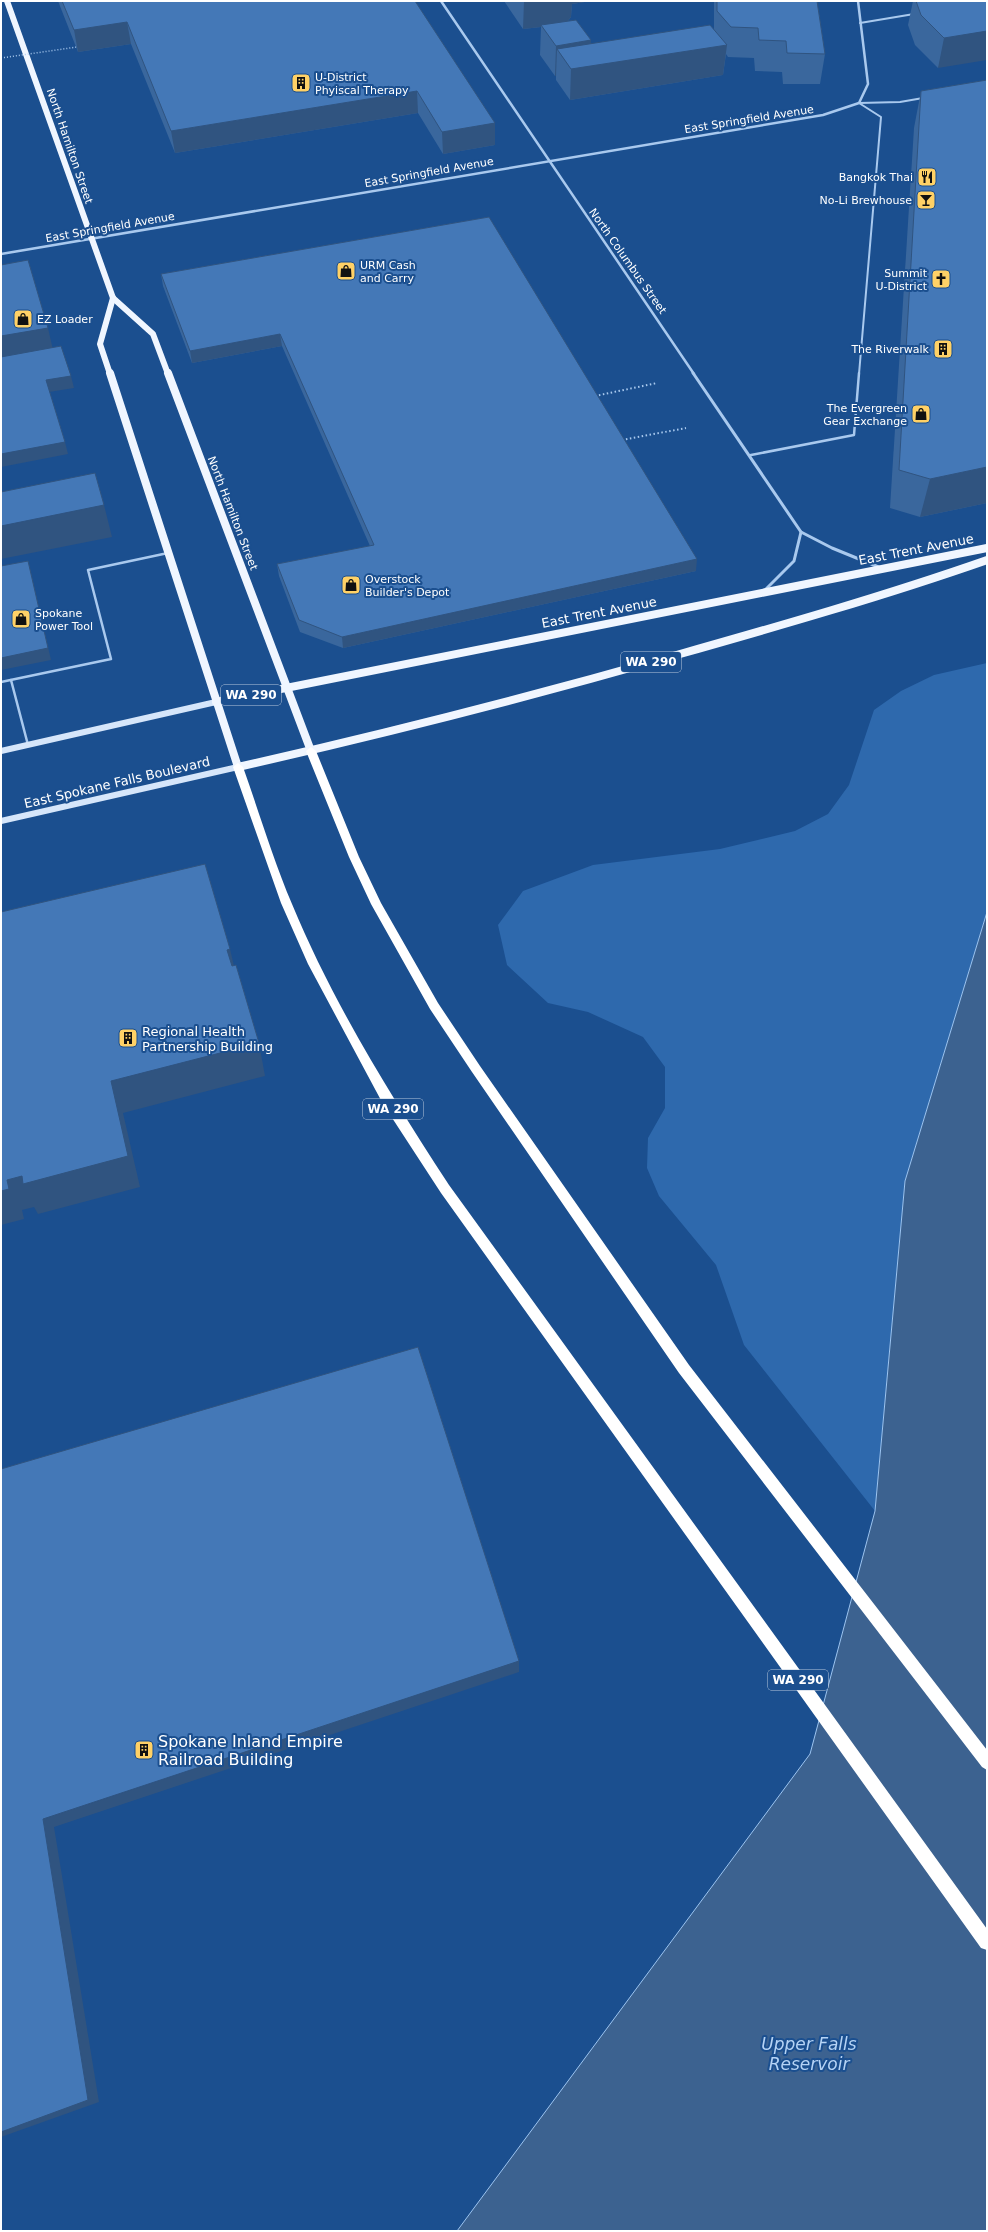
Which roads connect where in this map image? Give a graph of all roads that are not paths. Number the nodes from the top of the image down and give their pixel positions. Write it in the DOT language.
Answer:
graph roads {
  1 [pos="7,1"];
  2 [pos="440,1"];
  3 [pos="858,1"];
  4 [pos="918,14"];
  5 [pos="860,23"];
  6 [pos="929,97"];
  7 [pos="859,103"];
  8 [pos="548,160"];
  9 [pos="90,238"];
  10 [pos="1,254"];
  11 [pos="113,298"];
  12 [pos="751,455"];
  13 [pos="801,532"];
  14 [pos="987,548"];
  15 [pos="168,553"];
  16 [pos="987,560"];
  17 [pos="884,569"];
  18 [pos="762,593"];
  19 [pos="12,680"];
  20 [pos="1,682"];
  21 [pos="286,687"];
  22 [pos="216,702"];
  23 [pos="28,745"];
  24 [pos="1,751"];
  25 [pos="311,751"];
  26 [pos="238,767"];
  27 [pos="1,821"];
  28 [pos="987,1762"];
  29 [pos="987,1942"];
  1 -- 9 [label="main road, North Hamilton Street"];
  2 -- 8 [label="street, North Columbus Street"];
  3 -- 5 [label="street"];
  4 -- 5 [label="lane"];
  5 -- 7 [label="street"];
  6 -- 7 [label="lane"];
  7 -- 8 [label="street, East Springfield Avenue"];
  7 -- 12 [label="lane"];
  8 -- 9 [label="street, East Springfield Avenue"];
  8 -- 12 [label="street, North Columbus Street"];
  9 -- 10 [label="street, East Springfield Avenue"];
  9 -- 11 [label="main road, North Hamilton Street"];
  11 -- 15 [label="main road"];
  11 -- 21 [label="main road, North Hamilton Street"];
  12 -- 13 [label="street, North Columbus Street"];
  13 -- 17 [label="street, North Columbus Street"];
  13 -- 18 [label="street"];
  14 -- 17 [label="main road, East Trent Avenue / WA 290"];
  15 -- 19 [label="lane"];
  15 -- 22 [label="main road"];
  16 -- 25 [label="main road, East Trent Avenue / WA 290"];
  17 -- 18 [label="main road, East Trent Avenue / WA 290"];
  18 -- 21 [label="main road, East Trent Avenue / WA 290"];
  19 -- 20 [label="lane"];
  19 -- 23 [label="lane"];
  21 -- 22 [label="main road, East Trent Avenue / WA 290"];
  21 -- 25 [label="main road, North Hamilton Street"];
  22 -- 23 [label="main road"];
  22 -- 26 [label="main road, WA 290"];
  23 -- 24 [label="main road"];
  25 -- 26 [label="main road, East Trent Avenue"];
  25 -- 28 [label="highway"];
  26 -- 27 [label="main road, East Spokane Falls Boulevard"];
  26 -- 29 [label="highway, WA 290"];
}
